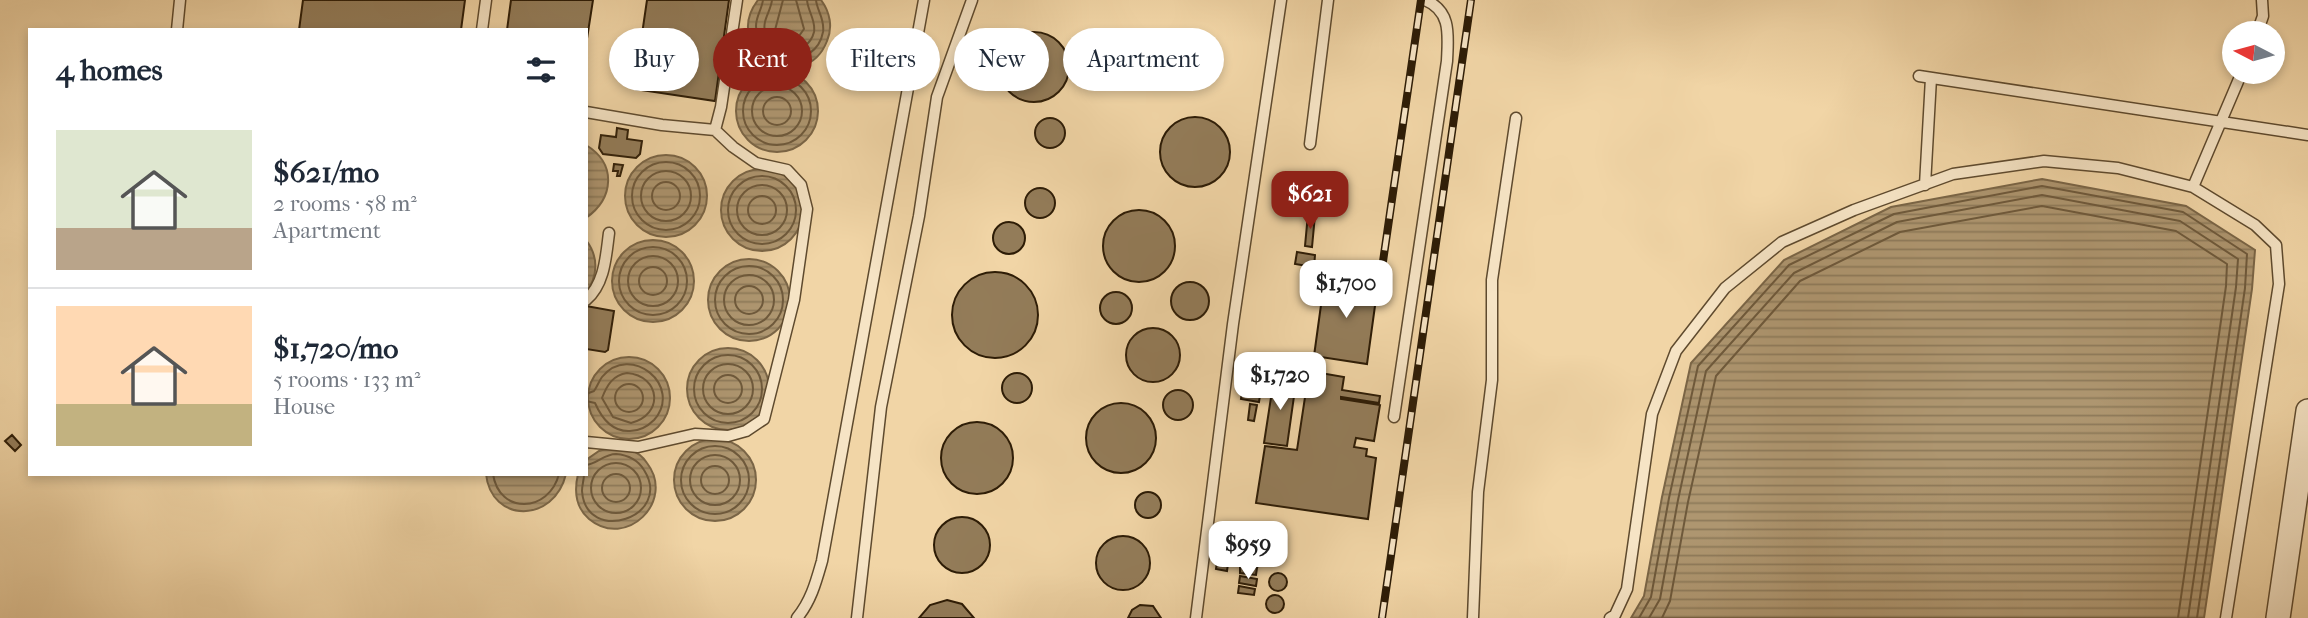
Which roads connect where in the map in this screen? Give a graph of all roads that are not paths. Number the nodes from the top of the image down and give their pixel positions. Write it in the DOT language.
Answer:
graph roads {
  1 [pos="180,0"];
  2 [pos="486,0"];
  3 [pos="737,0"];
  4 [pos="924,0"];
  5 [pos="972,0"];
  6 [pos="1281,0"];
  7 [pos="1328,0"];
  8 [pos="1425,0"];
  9 [pos="2262,0"];
  10 [pos="2269,0"];
  11 [pos="2263,16"];
  12 [pos="2261,21"];
  13 [pos="177,28"];
  14 [pos="482,28"];
  15 [pos="1919,76"];
  16 [pos="1931,78"];
  17 [pos="2237,84"];
  18 [pos="588,112"];
  19 [pos="1517,118"];
  20 [pos="2220,121"];
  21 [pos="715,130"];
  22 [pos="2308,135"];
  23 [pos="1310,144"];
  24 [pos="1925,185"];
  25 [pos="2193,187"];
  26 [pos="609,233"];
  27 [pos="588,298"];
  28 [pos="2308,411"];
  29 [pos="1394,417"];
  30 [pos="588,443"];
  31 [pos="797,618"];
  32 [pos="857,618"];
  33 [pos="1196,618"];
  34 [pos="1473,618"];
  35 [pos="1610,618"];
  36 [pos="2225,618"];
  37 [pos="2278,618"];
  1 -- 13 [label="lane"];
  2 -- 14 [label="lane"];
  3 -- 21 [label="lane"];
  4 -- 31 [label="lane"];
  5 -- 32 [label="lane"];
  6 -- 33 [label="lane"];
  7 -- 23 [label="lane"];
  8 -- 29 [label="lane"];
  9 -- 11 [label="lane"];
  10 -- 11 [label="lane"];
  11 -- 12 [label="lane"];
  15 -- 16 [label="lane"];
  16 -- 20 [label="lane"];
  16 -- 24 [label="lane"];
  17 -- 20 [label="lane"];
  18 -- 21 [label="lane"];
  19 -- 34 [label="lane"];
  20 -- 22 [label="lane"];
  20 -- 25 [label="lane"];
  21 -- 30 [label="lane"];
  24 -- 25 [label="lane"];
  24 -- 35 [label="lane"];
  25 -- 36 [label="lane"];
  26 -- 27 [label="lane"];
  28 -- 37 [label="street"];
}
